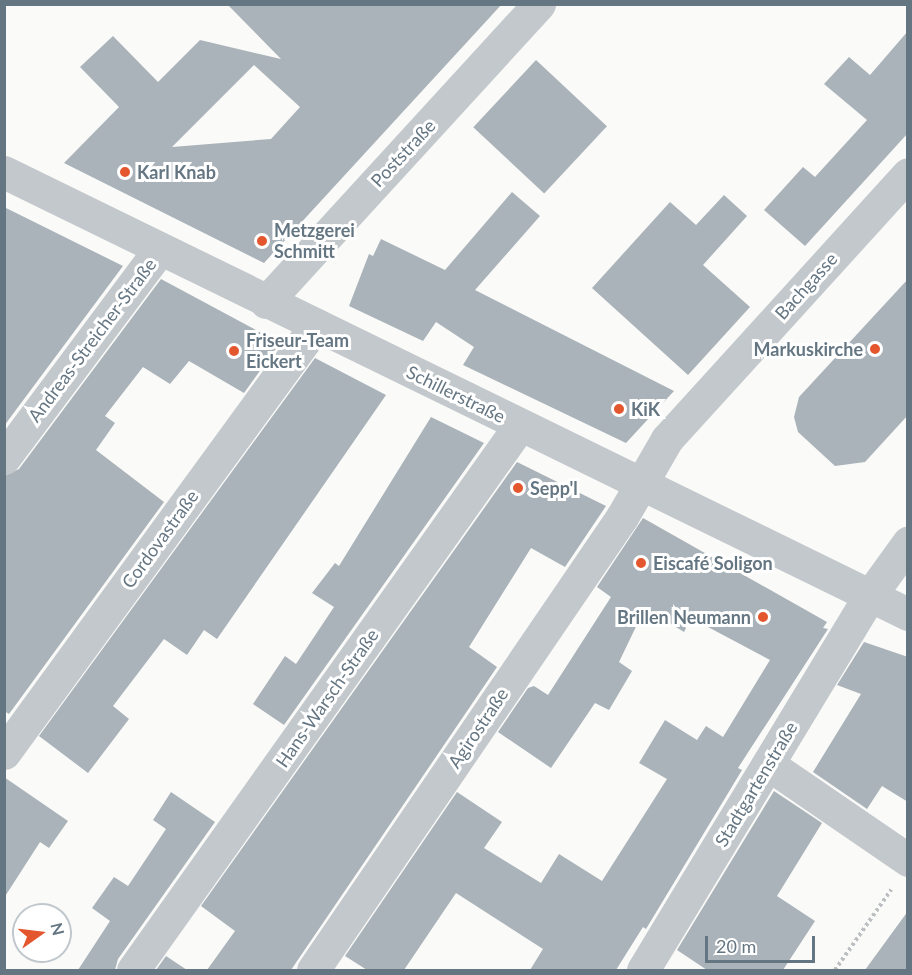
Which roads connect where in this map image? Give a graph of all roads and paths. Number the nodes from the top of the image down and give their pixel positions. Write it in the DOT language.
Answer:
graph roads {
  1 [pos="539,4"];
  2 [pos="908,174"];
  3 [pos="6,175"];
  4 [pos="159,250"];
  5 [pos="266,302"];
  6 [pos="316,325"];
  7 [pos="520,425"];
  8 [pos="4,458"];
  9 [pos="640,484"];
  10 [pos="908,543"];
  11 [pos="869,597"];
  12 [pos="908,614"];
  13 [pos="4,753"];
  14 [pos="768,764"];
  15 [pos="901,873"];
  16 [pos="133,970"];
  17 [pos="313,970"];
  18 [pos="643,970"];
  19 [pos="835,970"];
  1 -- 5 [label="street, Poststraße"];
  2 -- 9 [label="street, Bachgasse"];
  3 -- 4 [label="street, Schillerstraße"];
  4 -- 5 [label="street, Schillerstraße"];
  4 -- 8 [label="street, Andreas-Streicher-Straße"];
  5 -- 6 [label="street, Schillerstraße"];
  6 -- 7 [label="street, Schillerstraße"];
  6 -- 13 [label="street, Cordovastraße"];
  7 -- 9 [label="street, Schillerstraße"];
  7 -- 16 [label="street, Hans-Warsch-Straße"];
  9 -- 11 [label="street, Schillerstraße"];
  9 -- 17 [label="street, Agirostraße"];
  10 -- 11 [label="street, Stadtgartenstraße"];
  11 -- 12 [label="street, Schillerstraße"];
  11 -- 14 [label="street, Stadtgartenstraße"];
  14 -- 15 [label="street"];
  14 -- 18 [label="street, Stadtgartenstraße"];
  15 -- 19 [label="path"];
}
